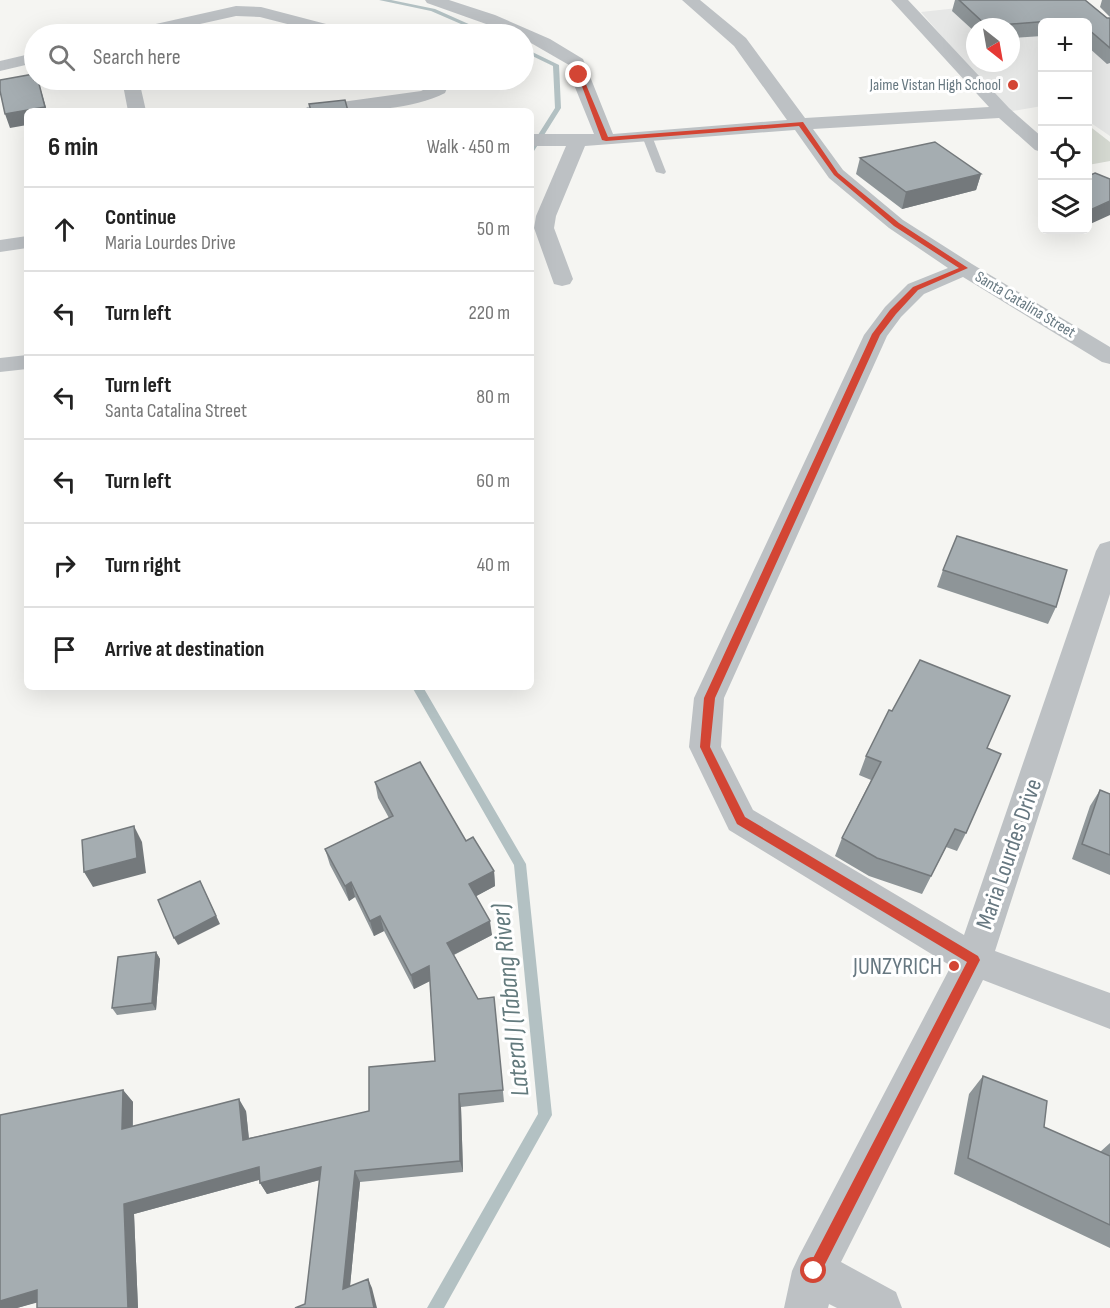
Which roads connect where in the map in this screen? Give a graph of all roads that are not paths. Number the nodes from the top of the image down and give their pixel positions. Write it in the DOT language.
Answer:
graph roads {
  1 [pos="433,0"];
  2 [pos="690,0"];
  3 [pos="899,0"];
  4 [pos="179,24"];
  5 [pos="306,24"];
  6 [pos="502,24"];
  7 [pos="534,39"];
  8 [pos="24,60"];
  9 [pos="0,66"];
  10 [pos="133,90"];
  11 [pos="438,90"];
  12 [pos="428,104"];
  13 [pos="136,108"];
  14 [pos="362,108"];
  15 [pos="1003,112"];
  16 [pos="801,124"];
  17 [pos="647,136"];
  18 [pos="534,140"];
  19 [pos="572,140"];
  20 [pos="606,140"];
  21 [pos="1038,143"];
  22 [pos="661,172"];
  23 [pos="24,242"];
  24 [pos="0,246"];
  25 [pos="964,268"];
  26 [pos="562,279"];
  27 [pos="1110,357"];
  28 [pos="24,362"];
  29 [pos="0,365"];
  30 [pos="1108,568"];
  31 [pos="974,960"];
  32 [pos="1110,1011"];
  33 [pos="810,1289"];
  34 [pos="880,1308"];
  1 -- 6 [label="street"];
  2 -- 16 [label="street, Santa Catalina Street"];
  3 -- 15 [label="street"];
  4 -- 5 [label="street"];
  7 -- 20 [label="street"];
  8 -- 9 [label="street"];
  10 -- 13 [label="street"];
  11 -- 12 [label="street"];
  12 -- 14 [label="street"];
  15 -- 16 [label="street"];
  15 -- 21 [label="street"];
  16 -- 17 [label="street"];
  16 -- 25 [label="street, Santa Catalina Street"];
  17 -- 20 [label="street"];
  17 -- 22 [label="lane"];
  18 -- 19 [label="street"];
  19 -- 20 [label="street"];
  19 -- 26 [label="street"];
  23 -- 24 [label="street"];
  25 -- 27 [label="street, Santa Catalina Street"];
  25 -- 31 [label="street"];
  28 -- 29 [label="street"];
  30 -- 31 [label="street, Maria Lourdes Drive"];
  31 -- 32 [label="street"];
  31 -- 33 [label="street, Maria Lourdes Drive"];
  33 -- 34 [label="street"];
}
